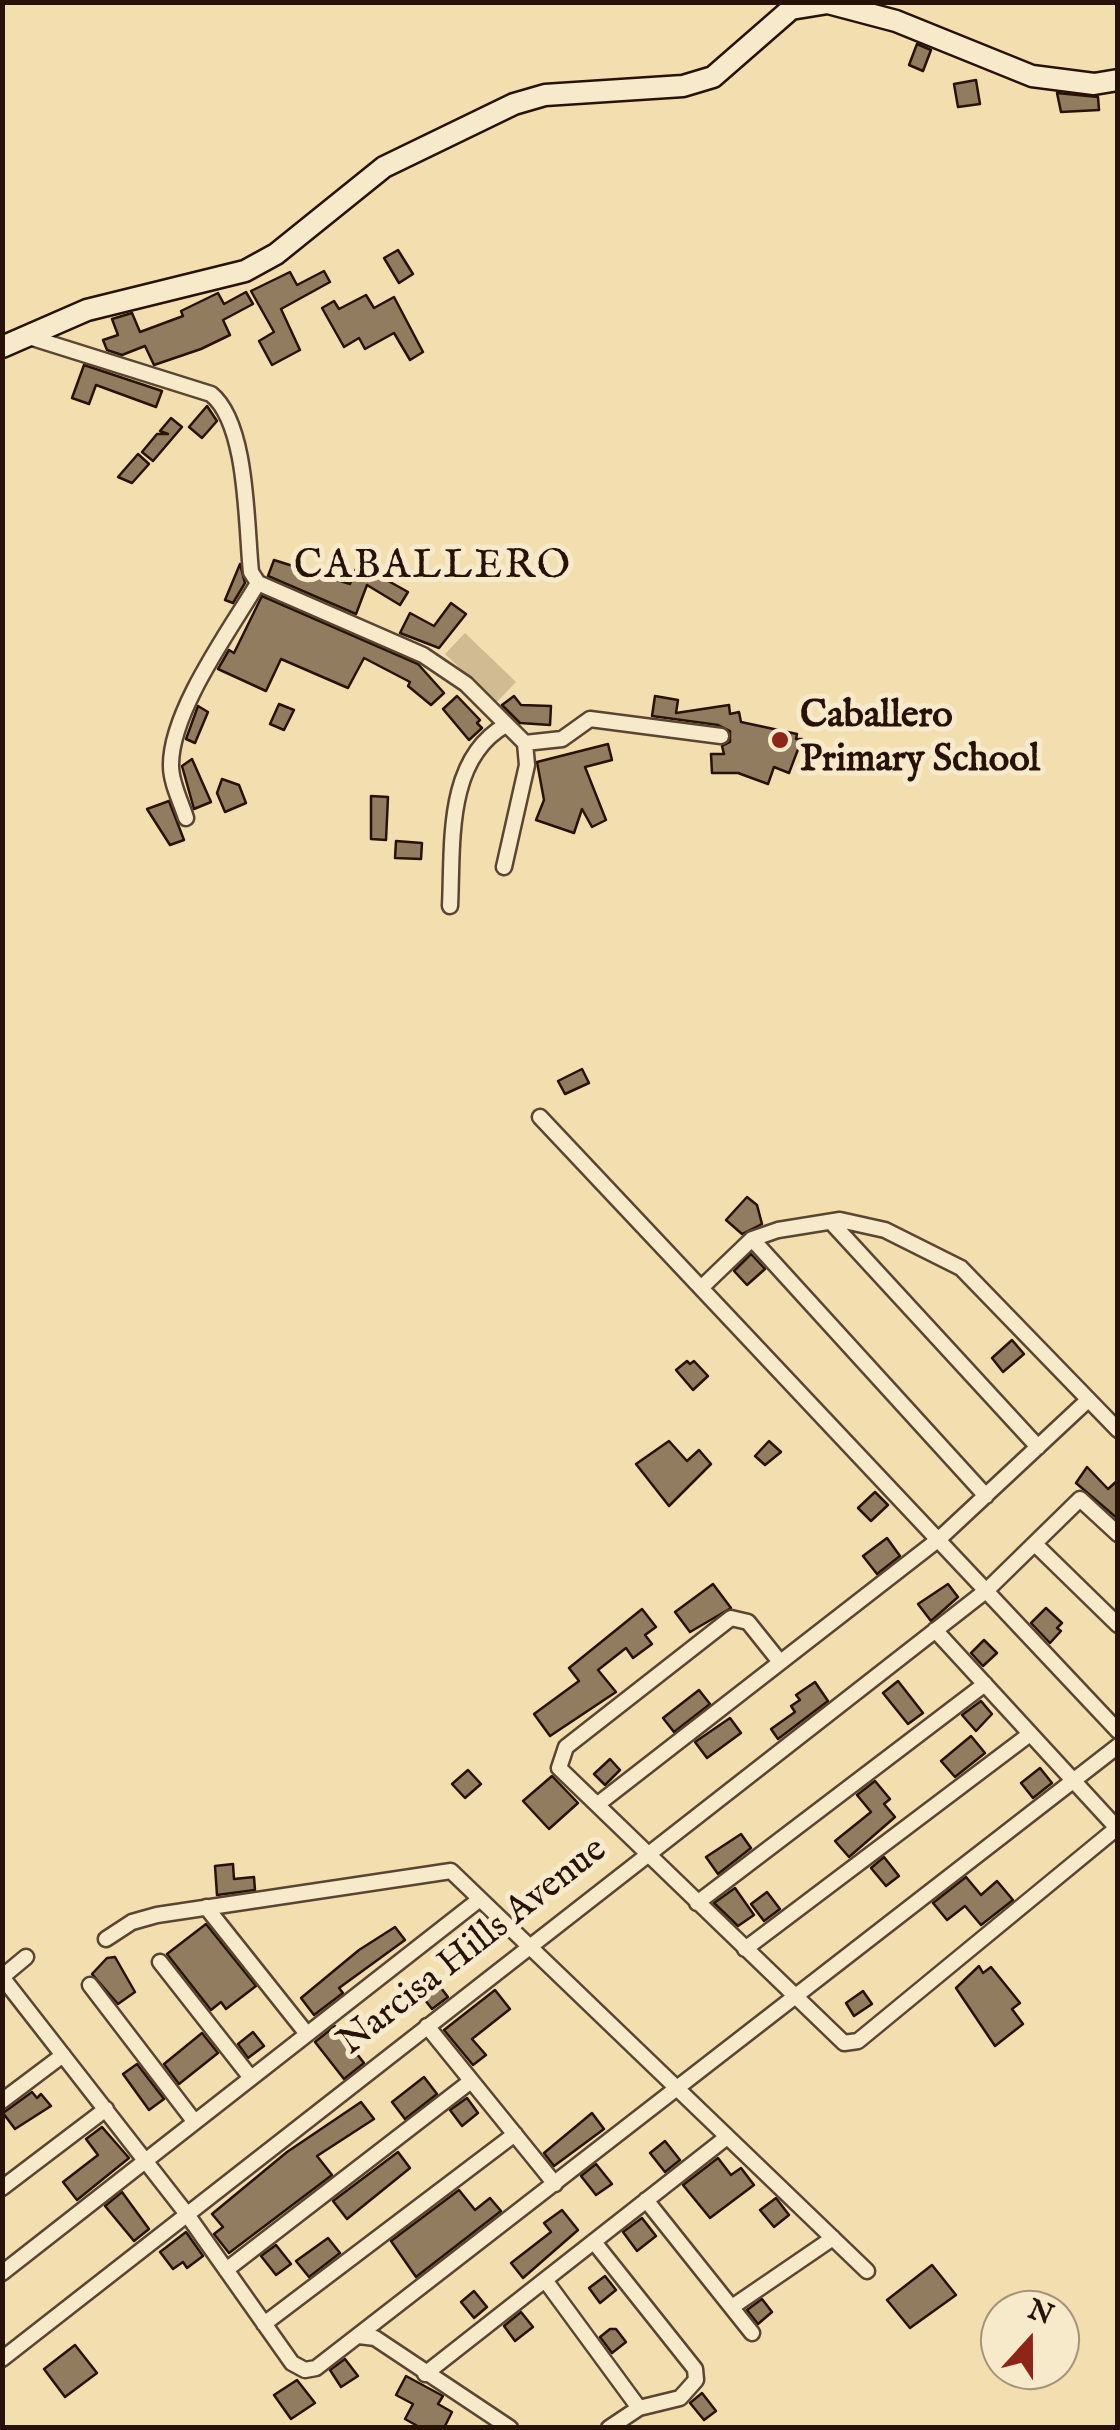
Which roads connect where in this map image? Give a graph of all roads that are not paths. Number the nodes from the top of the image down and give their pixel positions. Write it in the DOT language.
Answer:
graph roads {
  1 [pos="1118,80"];
  2 [pos="25,336"];
  3 [pos="2,347"];
  4 [pos="258,584"];
  5 [pos="506,725"];
  6 [pos="720,736"];
  7 [pos="525,743"];
  8 [pos="186,818"];
  9 [pos="504,867"];
  10 [pos="450,906"];
  11 [pos="540,1117"];
  12 [pos="831,1222"];
  13 [pos="752,1240"];
  14 [pos="701,1288"];
  15 [pos="1088,1400"];
  16 [pos="1118,1430"];
  17 [pos="1038,1447"];
  18 [pos="986,1496"];
  19 [pos="1118,1534"];
  20 [pos="939,1539"];
  21 [pos="1036,1545"];
  22 [pos="986,1590"];
  23 [pos="1118,1624"];
  24 [pos="935,1630"];
  25 [pos="780,1662"];
  26 [pos="984,1684"];
  27 [pos="1118,1731"];
  28 [pos="1030,1734"];
  29 [pos="1118,1746"];
  30 [pos="1073,1781"];
  31 [pos="598,1804"];
  32 [pos="647,1855"];
  33 [pos="480,1899"];
  34 [pos="697,1903"];
  35 [pos="206,1907"];
  36 [pos="106,1939"];
  37 [pos="529,1948"];
  38 [pos="745,1949"];
  39 [pos="26,1957"];
  40 [pos="160,1962"];
  41 [pos="2,1977"];
  42 [pos="90,1985"];
  43 [pos="797,1998"];
  44 [pos="427,2026"];
  45 [pos="307,2034"];
  46 [pos="63,2054"];
  47 [pos="250,2078"];
  48 [pos="472,2080"];
  49 [pos="677,2090"];
  50 [pos="2,2102"];
  51 [pos="106,2109"];
  52 [pos="194,2121"];
  53 [pos="515,2134"];
  54 [pos="727,2137"];
  55 [pos="144,2160"];
  56 [pos="555,2184"];
  57 [pos="2,2188"];
  58 [pos="646,2200"];
  59 [pos="186,2214"];
  60 [pos="833,2238"];
  61 [pos="594,2242"];
  62 [pos="226,2270"];
  63 [pos="867,2271"];
  64 [pos="2,2274"];
  65 [pos="545,2280"];
  66 [pos="732,2307"];
  67 [pos="264,2324"];
  68 [pos="752,2333"];
  69 [pos="358,2336"];
  70 [pos="2,2359"];
  71 [pos="426,2374"];
  72 [pos="639,2408"];
  73 [pos="510,2428"];
  74 [pos="609,2428"];
  1 -- 2 [label="street"];
  2 -- 3 [label="street"];
  2 -- 4 [label="street"];
  4 -- 5 [label="street"];
  4 -- 8 [label="street"];
  5 -- 7 [label="street"];
  5 -- 10 [label="street"];
  6 -- 7 [label="street"];
  7 -- 9 [label="street"];
  11 -- 14 [label="street"];
  12 -- 13 [label="street"];
  12 -- 15 [label="street"];
  12 -- 17 [label="street"];
  13 -- 14 [label="street"];
  13 -- 18 [label="street"];
  14 -- 20 [label="street"];
  15 -- 16 [label="street"];
  15 -- 17 [label="street"];
  17 -- 18 [label="street"];
  18 -- 20 [label="street"];
  19 -- 21 [label="street, Narcisa Hills Avenue"];
  20 -- 22 [label="street"];
  20 -- 25 [label="street"];
  21 -- 22 [label="street, Narcisa Hills Avenue"];
  21 -- 23 [label="street"];
  22 -- 24 [label="street, Narcisa Hills Avenue"];
  22 -- 27 [label="street"];
  24 -- 26 [label="street"];
  24 -- 32 [label="street, Narcisa Hills Avenue"];
  25 -- 31 [label="street"];
  25 -- 31 [label="street"];
  26 -- 28 [label="street"];
  26 -- 34 [label="street"];
  28 -- 30 [label="street"];
  28 -- 38 [label="street"];
  29 -- 30 [label="street"];
  30 -- 43 [label="street"];
  30 -- 43 [label="street"];
  31 -- 32 [label="street"];
  32 -- 34 [label="street"];
  32 -- 37 [label="street, Narcisa Hills Avenue"];
  33 -- 35 [label="street"];
  33 -- 37 [label="street"];
  33 -- 45 [label="street"];
  34 -- 38 [label="street"];
  35 -- 36 [label="street"];
  35 -- 45 [label="street"];
  37 -- 44 [label="street, Narcisa Hills Avenue"];
  37 -- 49 [label="street"];
  38 -- 43 [label="street"];
  39 -- 41 [label="street"];
  40 -- 47 [label="street"];
  41 -- 46 [label="street"];
  42 -- 52 [label="street"];
  43 -- 49 [label="street"];
  44 -- 48 [label="street"];
  44 -- 59 [label="street, Narcisa Hills Avenue"];
  45 -- 47 [label="street"];
  46 -- 50 [label="street"];
  46 -- 51 [label="street"];
  47 -- 52 [label="street"];
  48 -- 53 [label="street"];
  48 -- 62 [label="street"];
  49 -- 54 [label="street"];
  49 -- 56 [label="street"];
  51 -- 55 [label="street"];
  51 -- 57 [label="street"];
  52 -- 55 [label="street"];
  53 -- 56 [label="street"];
  53 -- 67 [label="street"];
  54 -- 58 [label="street"];
  54 -- 60 [label="street"];
  55 -- 59 [label="street"];
  55 -- 64 [label="street"];
  56 -- 69 [label="street"];
  58 -- 61 [label="street"];
  58 -- 66 [label="street"];
  59 -- 62 [label="street"];
  59 -- 70 [label="street, Narcisa Hills Avenue"];
  60 -- 63 [label="street"];
  60 -- 66 [label="street"];
  61 -- 65 [label="street"];
  61 -- 72 [label="street"];
  62 -- 67 [label="street"];
  65 -- 71 [label="street"];
  65 -- 72 [label="street"];
  66 -- 68 [label="street"];
  67 -- 69 [label="street"];
  69 -- 71 [label="street"];
  71 -- 73 [label="street"];
  72 -- 74 [label="street"];
}
